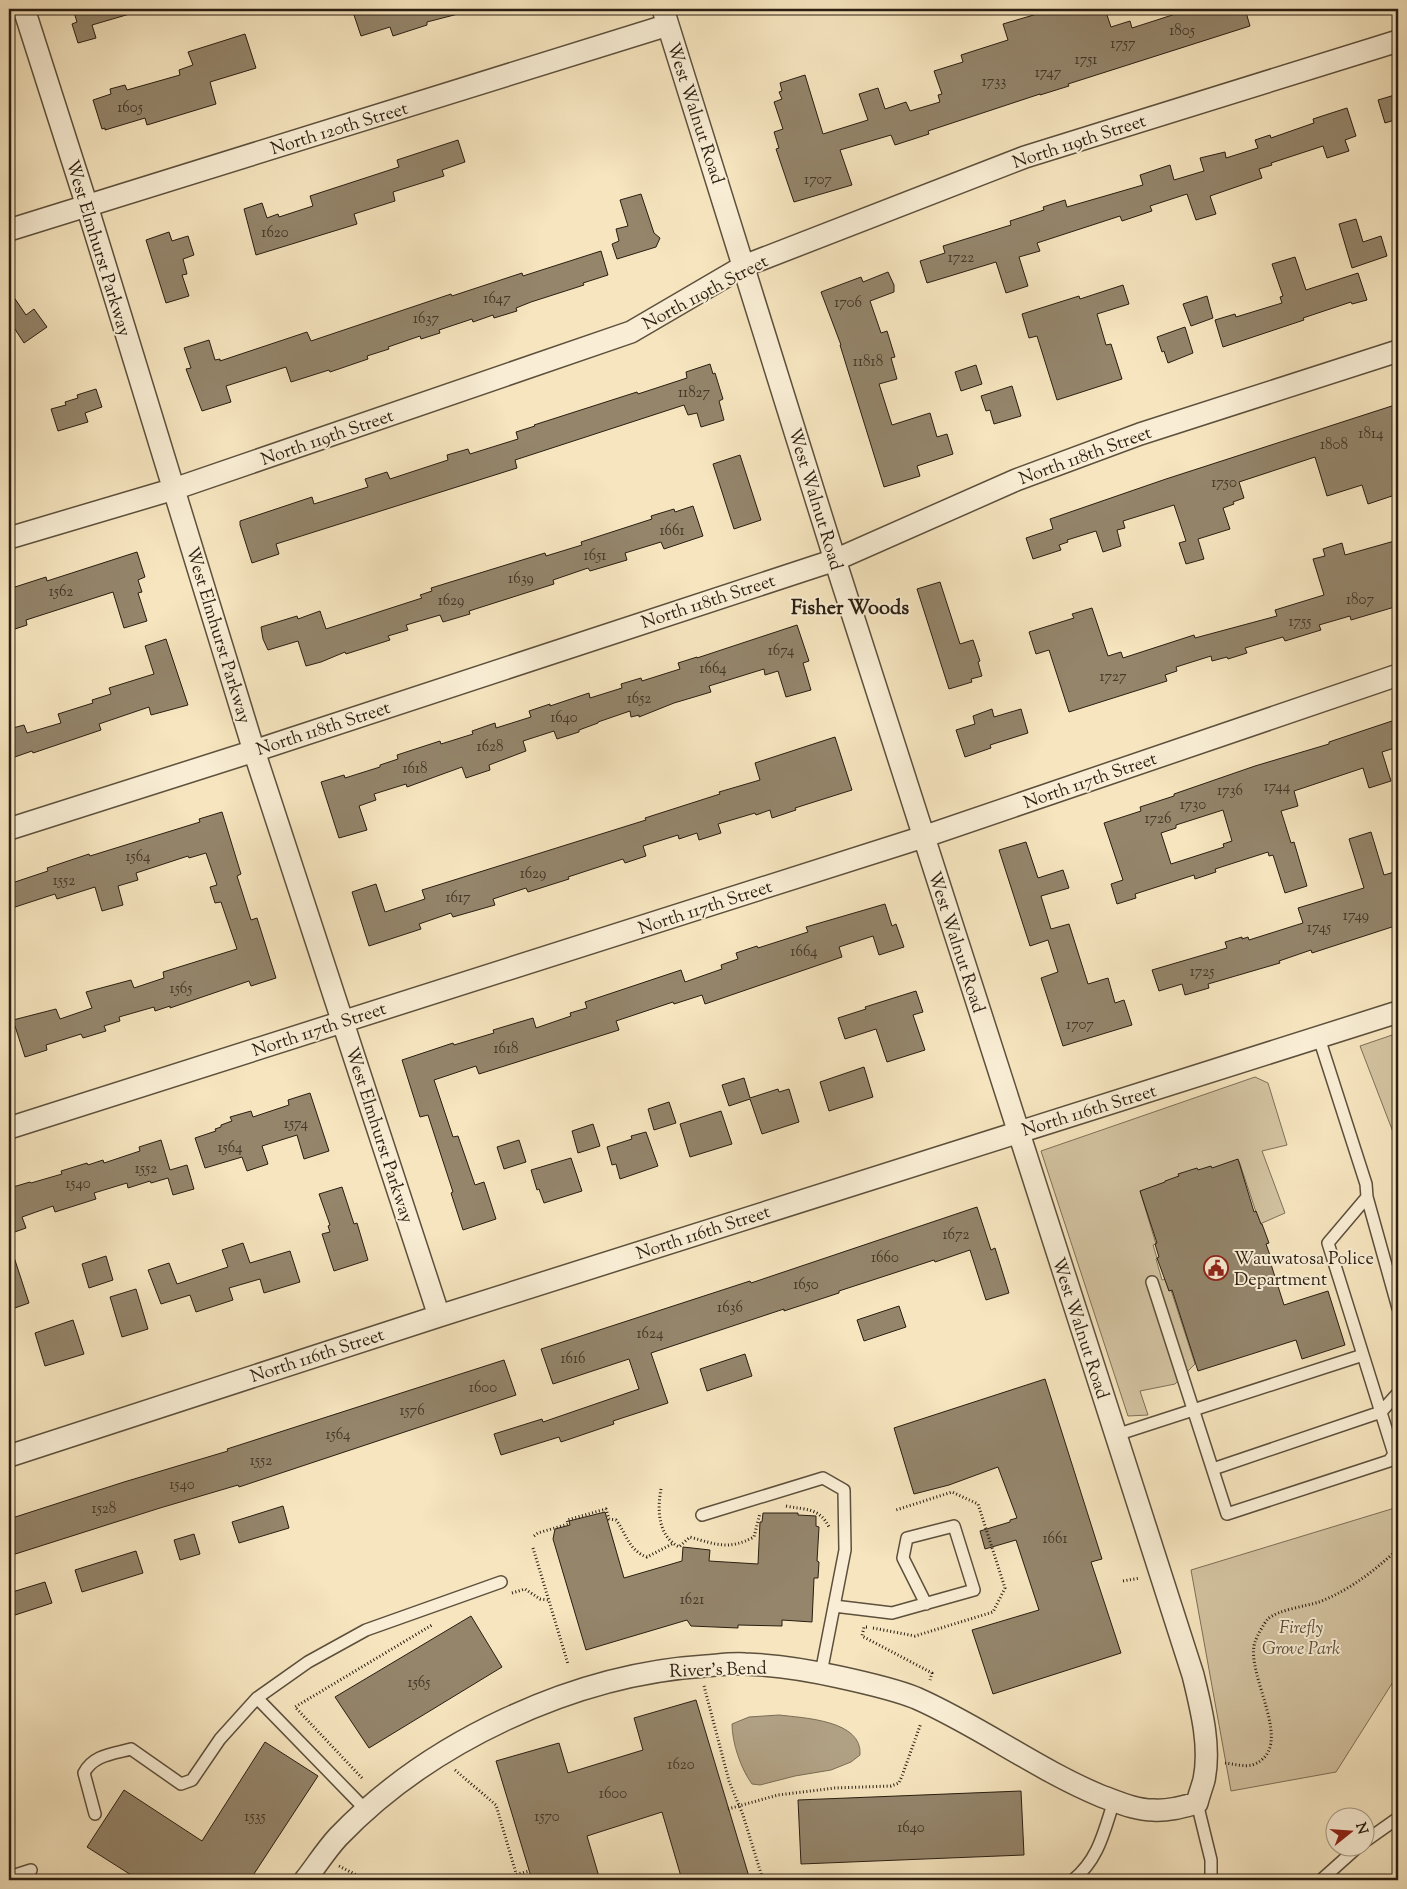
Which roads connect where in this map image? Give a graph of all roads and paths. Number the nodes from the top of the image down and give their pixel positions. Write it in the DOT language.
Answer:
graph roads {
  1 [pos="24,9"];
  2 [pos="665,17"];
  3 [pos="1398,41"];
  4 [pos="87,206"];
  5 [pos="9,230"];
  6 [pos="744,266"];
  7 [pos="1398,351"];
  8 [pos="174,489"];
  9 [pos="9,538"];
  10 [pos="835,560"];
  11 [pos="1398,675"];
  12 [pos="254,751"];
  13 [pos="9,829"];
  14 [pos="923,837"];
  15 [pos="1398,1012"];
  16 [pos="343,1022"];
  17 [pos="1318,1038"];
  18 [pos="9,1128"];
  19 [pos="1018,1132"];
  20 [pos="1366,1197"];
  21 [pos="1152,1282"];
  22 [pos="1398,1308"];
  23 [pos="439,1316"];
  24 [pos="1363,1354"];
  25 [pos="1398,1393"];
  26 [pos="1193,1410"];
  27 [pos="1381,1412"];
  28 [pos="1116,1435"];
  29 [pos="9,1456"];
  30 [pos="1212,1469"];
  31 [pos="661,1489"];
  32 [pos="784,1505"];
  33 [pos="766,1507"];
  34 [pos="702,1515"];
  35 [pos="831,1534"];
  36 [pos="534,1536"];
  37 [pos="672,1544"];
  38 [pos="533,1548"];
  39 [pos="1398,1549"];
  40 [pos="1141,1578"];
  41 [pos="1123,1581"];
  42 [pos="502,1582"];
  43 [pos="507,1595"];
  44 [pos="549,1600"];
  45 [pos="926,1604"];
  46 [pos="834,1606"];
  47 [pos="436,1623"];
  48 [pos="568,1664"];
  49 [pos="820,1673"];
  50 [pos="697,1686"];
  51 [pos="257,1698"];
  52 [pos="922,1722"];
  53 [pos="1205,1762"];
  54 [pos="457,1764"];
  55 [pos="362,1778"];
  56 [pos="1114,1801"];
  57 [pos="1197,1802"];
  58 [pos="739,1806"];
  59 [pos="728,1809"];
  60 [pos="366,1810"];
  61 [pos="95,1814"];
  62 [pos="1398,1818"];
  63 [pos="1374,1835"];
  64 [pos="323,1856"];
  65 [pos="1348,1856"];
  66 [pos="32,1870"];
  67 [pos="529,1871"];
  68 [pos="516,1874"];
  69 [pos="9,1877"];
  70 [pos="305,1880"];
  71 [pos="366,1880"];
  72 [pos="496,1880"];
  73 [pos="502,1880"];
  74 [pos="518,1880"];
  75 [pos="763,1880"];
  76 [pos="1073,1880"];
  77 [pos="1211,1880"];
  78 [pos="1321,1880"];
  1 -- 4 [label="street, West Elmhurst Parkway"];
  2 -- 4 [label="street, North 120th Street"];
  2 -- 6 [label="street, West Walnut Road"];
  3 -- 6 [label="street, North 119th Street"];
  4 -- 5 [label="street, North 120th Street"];
  4 -- 8 [label="street, West Elmhurst Parkway"];
  6 -- 8 [label="street, North 119th Street"];
  6 -- 10 [label="street, West Walnut Road"];
  7 -- 10 [label="street, North 118th Street"];
  8 -- 9 [label="street, North 119th Street"];
  8 -- 12 [label="street, West Elmhurst Parkway"];
  10 -- 12 [label="street, North 118th Street"];
  10 -- 14 [label="street, West Walnut Road"];
  11 -- 14 [label="street, North 117th Street"];
  12 -- 13 [label="street, North 118th Street"];
  12 -- 16 [label="street, West Elmhurst Parkway"];
  14 -- 16 [label="street, North 117th Street"];
  14 -- 19 [label="street, West Walnut Road"];
  15 -- 17 [label="street, North 116th Street"];
  16 -- 18 [label="street, North 117th Street"];
  16 -- 23 [label="street, West Elmhurst Parkway"];
  17 -- 19 [label="street, North 116th Street"];
  17 -- 20 [label="lane"];
  19 -- 23 [label="street, North 116th Street"];
  19 -- 28 [label="street, West Walnut Road"];
  20 -- 22 [label="lane"];
  20 -- 24 [label="lane"];
  21 -- 26 [label="lane"];
  23 -- 29 [label="street, North 116th Street"];
  24 -- 26 [label="lane"];
  24 -- 27 [label="lane"];
  25 -- 27 [label="lane"];
  26 -- 28 [label="lane"];
  26 -- 30 [label="lane"];
  27 -- 30 [label="lane"];
  27 -- 30 [label="lane"];
  28 -- 53 [label="street, West Walnut Road"];
  31 -- 37 [label="path"];
  32 -- 35 [label="path"];
  33 -- 37 [label="path"];
  34 -- 46 [label="lane"];
  36 -- 37 [label="path"];
  38 -- 44 [label="path"];
  39 -- 53 [label="path"];
  40 -- 41 [label="path"];
  42 -- 51 [label="lane"];
  43 -- 44 [label="path"];
  44 -- 48 [label="path"];
  45 -- 45 [label="lane"];
  45 -- 46 [label="lane"];
  46 -- 49 [label="lane"];
  47 -- 55 [label="path"];
  49 -- 56 [label="street, River's Bend"];
  49 -- 60 [label="street, River's Bend"];
  50 -- 58 [label="path"];
  51 -- 60 [label="lane"];
  51 -- 61 [label="lane"];
  52 -- 58 [label="path"];
  53 -- 57 [label="street, West Walnut Road"];
  54 -- 68 [label="path"];
  56 -- 57 [label="street, River's Bend"];
  56 -- 76 [label="lane"];
  57 -- 77 [label="lane, West Walnut Road"];
  58 -- 59 [label="path"];
  58 -- 75 [label="path"];
  60 -- 64 [label="street, River's Bend"];
  62 -- 63 [label="lane"];
  64 -- 70 [label="street, River's Bend"];
  64 -- 71 [label="path"];
  65 -- 78 [label="lane"];
  66 -- 69 [label="lane"];
  67 -- 68 [label="path"];
  68 -- 73 [label="path"];
  68 -- 74 [label="path"];
  72 -- 73 [label="path"];
}
